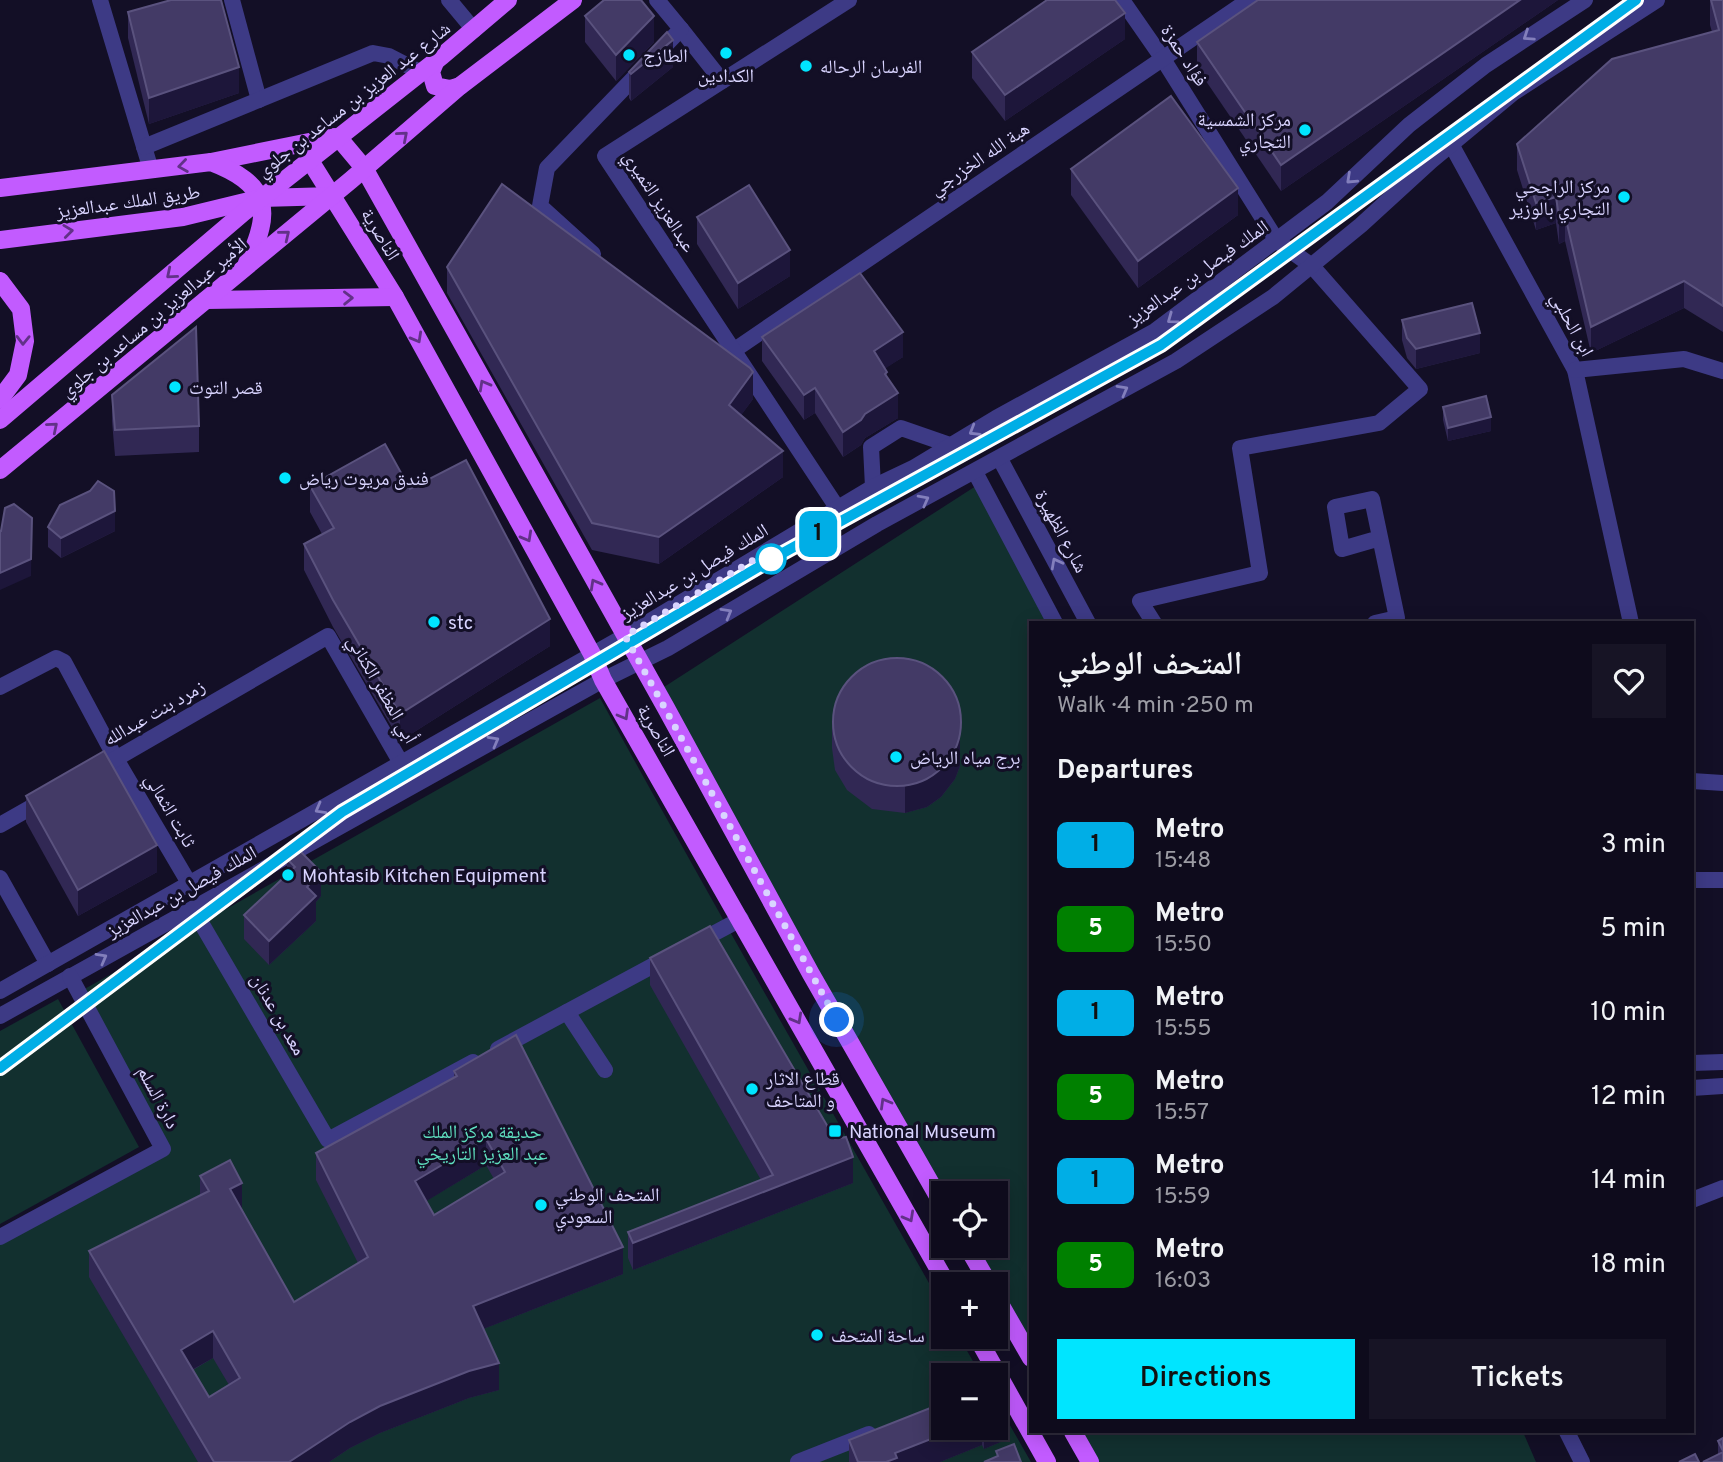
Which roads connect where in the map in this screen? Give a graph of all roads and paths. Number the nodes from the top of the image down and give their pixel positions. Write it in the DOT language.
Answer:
graph roads {
  1 [pos="100,0"];
  2 [pos="232,0"];
  3 [pos="449,0"];
  4 [pos="508,0"];
  5 [pos="573,0"];
  6 [pos="657,0"];
  7 [pos="849,0"];
  8 [pos="1122,0"];
  9 [pos="1249,0"];
  10 [pos="1585,0"];
  11 [pos="1657,0"];
  12 [pos="681,29"];
  13 [pos="474,30"];
  14 [pos="1163,59"];
  15 [pos="436,60"];
  16 [pos="420,72"];
  17 [pos="722,80"];
  18 [pos="460,86"];
  19 [pos="259,100"];
  20 [pos="338,137"];
  21 [pos="1451,144"];
  22 [pos="144,147"];
  23 [pos="309,159"];
  24 [pos="211,162"];
  25 [pos="364,167"];
  26 [pos="150,170"];
  27 [pos="0,188"];
  28 [pos="333,195"];
  29 [pos="261,198"];
  30 [pos="223,230"];
  31 [pos="0,240"];
  32 [pos="1278,241"];
  33 [pos="602,262"];
  34 [pos="1311,266"];
  35 [pos="243,269"];
  36 [pos="0,281"];
  37 [pos="395,298"];
  38 [pos="206,300"];
  39 [pos="704,335"];
  40 [pos="733,351"];
  41 [pos="1575,370"];
  42 [pos="1723,371"];
  43 [pos="0,399"];
  44 [pos="0,420"];
  45 [pos="950,445"];
  46 [pos="1000,459"];
  47 [pos="0,470"];
  48 [pos="975,472"];
  49 [pos="873,487"];
  50 [pos="838,509"];
  51 [pos="1380,538"];
  52 [pos="1054,621"];
  53 [pos="1087,621"];
  54 [pos="1153,621"];
  55 [pos="1384,621"];
  56 [pos="1631,621"];
  57 [pos="328,636"];
  58 [pos="625,636"];
  59 [pos="592,654"];
  60 [pos="639,662"];
  61 [pos="603,680"];
  62 [pos="0,687"];
  63 [pos="116,759"];
  64 [pos="401,764"];
  65 [pos="81,778"];
  66 [pos="1694,781"];
  67 [pos="1723,783"];
  68 [pos="58,792"];
  69 [pos="0,825"];
  70 [pos="0,878"];
  71 [pos="1694,880"];
  72 [pos="1723,880"];
  73 [pos="189,883"];
  74 [pos="193,909"];
  75 [pos="740,919"];
  76 [pos="48,964"];
  77 [pos="811,974"];
  78 [pos="70,976"];
  79 [pos="781,990"];
  80 [pos="0,991"];
  81 [pos="567,1012"];
  82 [pos="0,1016"];
  83 [pos="1723,1062"];
  84 [pos="1694,1063"];
  85 [pos="605,1070"];
  86 [pos="1723,1086"];
  87 [pos="1694,1088"];
  88 [pos="931,1184"];
  89 [pos="1723,1188"];
  90 [pos="1694,1199"];
  91 [pos="0,1237"];
  92 [pos="940,1272"];
  93 [pos="1008,1318"];
  94 [pos="1029,1355"];
  95 [pos="1008,1399"];
  96 [pos="883,1429"];
  97 [pos="1029,1433"];
  98 [pos="1029,1433"];
  99 [pos="1074,1433"];
  100 [pos="1568,1433"];
  101 [pos="798,1462"];
  102 [pos="1047,1462"];
  103 [pos="1090,1462"];
  104 [pos="1583,1462"];
  1 -- 22 [label="street"];
  2 -- 19 [label="street"];
  3 -- 13 [label="street"];
  4 -- 13 [label="main road, شارع عبد العزيز بن مساعد بن جلوي"];
  5 -- 18 [label="main road"];
  6 -- 12 [label="street"];
  7 -- 17 [label="street, عبدالعزيز الثميري"];
  8 -- 14 [label="street, فؤاد حمزة"];
  9 -- 14 [label="street, هبة الله الخزرجي"];
  10 -- 32 [label="street, الملك فيصل بن عبدالعزيز, one-way"];
  11 -- 21 [label="street, الملك فيصل بن عبدالعزيز"];
  12 -- 17 [label="street"];
  12 -- 33 [label="street"];
  13 -- 15 [label="main road, شارع عبد العزيز بن مساعد بن جلوي"];
  14 -- 32 [label="street, فؤاد حمزة"];
  14 -- 40 [label="street, هبة الله الخزرجي"];
  15 -- 16 [label="main road, شارع عبد العزيز بن مساعد بن جلوي"];
  15 -- 18 [label="main road"];
  16 -- 19 [label="street"];
  16 -- 20 [label="main road, شارع عبد العزيز بن مساعد بن جلوي"];
  17 -- 40 [label="street, عبدالعزيز الثميري"];
  25 -- 18 [label="main road, one-way"];
  19 -- 22 [label="street"];
  20 -- 23 [label="main road, شارع عبد العزيز بن مساعد بن جلوي"];
  20 -- 24 [label="main road, طريق الملك عبدالعزيز"];
  20 -- 25 [label="main road, الناصرية"];
  21 -- 34 [label="street, الملك فيصل بن عبدالعزيز"];
  21 -- 41 [label="street, ابن الحلبي"];
  22 -- 26 [label="street"];
  23 -- 28 [label="main road, الناصرية"];
  23 -- 29 [label="main road, شارع عبد العزيز بن مساعد بن جلوي"];
  24 -- 26 [label="main road, طريق الملك عبدالعزيز, one-way"];
  24 -- 29 [label="main road, طريق الملك عبدالعزيز"];
  25 -- 28 [label="main road"];
  58 -- 25 [label="main road, الناصرية, one-way"];
  26 -- 27 [label="main road, طريق الملك عبدالعزيز"];
  28 -- 29 [label="main road"];
  35 -- 28 [label="main road, الأمير عبدالعزيز بن مساعد بن جلوي, one-way"];
  28 -- 37 [label="main road, الناصرية"];
  29 -- 30 [label="main road, شارع عبد العزيز بن مساعد بن جلوي"];
  31 -- 29 [label="main road, طريق الملك عبدالعزيز, one-way"];
  29 -- 35 [label="main road"];
  30 -- 44 [label="main road, الأمير عبدالعزيز بن مساعد بن جلوي, one-way"];
  32 -- 34 [label="street"];
  32 -- 45 [label="street, الملك فيصل بن عبدالعزيز, one-way"];
  46 -- 34 [label="street, الملك فيصل بن عبدالعزيز, one-way"];
  34 -- 54 [label="street"];
  35 -- 38 [label="main road, الأمير عبدالعزيز بن مساعد بن جلوي"];
  36 -- 43 [label="main road, one-way"];
  38 -- 37 [label="main road, one-way"];
  37 -- 59 [label="main road, الناصرية, one-way"];
  47 -- 38 [label="main road, الأمير عبدالعزيز بن مساعد بن جلوي, one-way"];
  39 -- 40 [label="street"];
  40 -- 50 [label="street, عبدالعزيز الثميري"];
  41 -- 42 [label="street"];
  41 -- 56 [label="street, ابن الحلبي"];
  45 -- 49 [label="street, الملك فيصل بن عبدالعزيز"];
  45 -- 49 [label="street"];
  46 -- 48 [label="street, الملك فيصل بن عبدالعزيز"];
  53 -- 46 [label="street, شارع الظهيرة, one-way"];
  48 -- 52 [label="street"];
  60 -- 48 [label="street, الملك فيصل بن عبدالعزيز, one-way"];
  49 -- 50 [label="street, الملك فيصل بن عبدالعزيز"];
  50 -- 58 [label="street, الملك فيصل بن عبدالعزيز"];
  51 -- 55 [label="street"];
  57 -- 63 [label="street, زمرد بنت عبدالله"];
  57 -- 64 [label="street, أبي المظفر الكناني"];
  58 -- 59 [label="street, الملك فيصل بن عبدالعزيز"];
  58 -- 60 [label="main road, الناصرية"];
  59 -- 61 [label="main road, الناصرية"];
  59 -- 64 [label="street, الملك فيصل بن عبدالعزيز"];
  60 -- 61 [label="street, الملك فيصل بن عبدالعزيز"];
  60 -- 77 [label="main road, الناصرية"];
  74 -- 61 [label="street, الملك فيصل بن عبدالعزيز, one-way"];
  61 -- 75 [label="main road, الناصرية, one-way"];
  62 -- 63 [label="street, ثابت الثمالي"];
  63 -- 65 [label="street, زمرد بنت عبدالله"];
  63 -- 73 [label="street, ثابت الثمالي"];
  64 -- 73 [label="street, الملك فيصل بن عبدالعزيز, one-way"];
  66 -- 67 [label="street"];
  68 -- 69 [label="street"];
  70 -- 76 [label="street"];
  71 -- 72 [label="street"];
  73 -- 76 [label="street, الملك فيصل بن عبدالعزيز"];
  78 -- 74 [label="street, الملك فيصل بن عبدالعزيز, one-way"];
  74 -- 81 [label="street, معد بن عدنان"];
  75 -- 79 [label="main road, الناصرية"];
  75 -- 81 [label="street"];
  76 -- 80 [label="street, الملك فيصل بن عبدالعزيز"];
  77 -- 79 [label="main road"];
  88 -- 77 [label="main road, الناصرية, one-way"];
  78 -- 82 [label="street, الملك فيصل بن عبدالعزيز"];
  78 -- 91 [label="street, دارة السلم"];
  79 -- 92 [label="main road, الناصرية, one-way"];
  81 -- 85 [label="street"];
  83 -- 84 [label="street"];
  86 -- 87 [label="street"];
  89 -- 90 [label="street"];
  93 -- 94 [label="main road"];
  95 -- 97 [label="main road"];
  96 -- 101 [label="street"];
  98 -- 102 [label="main road"];
  99 -- 103 [label="main road"];
  100 -- 104 [label="street"];
}
